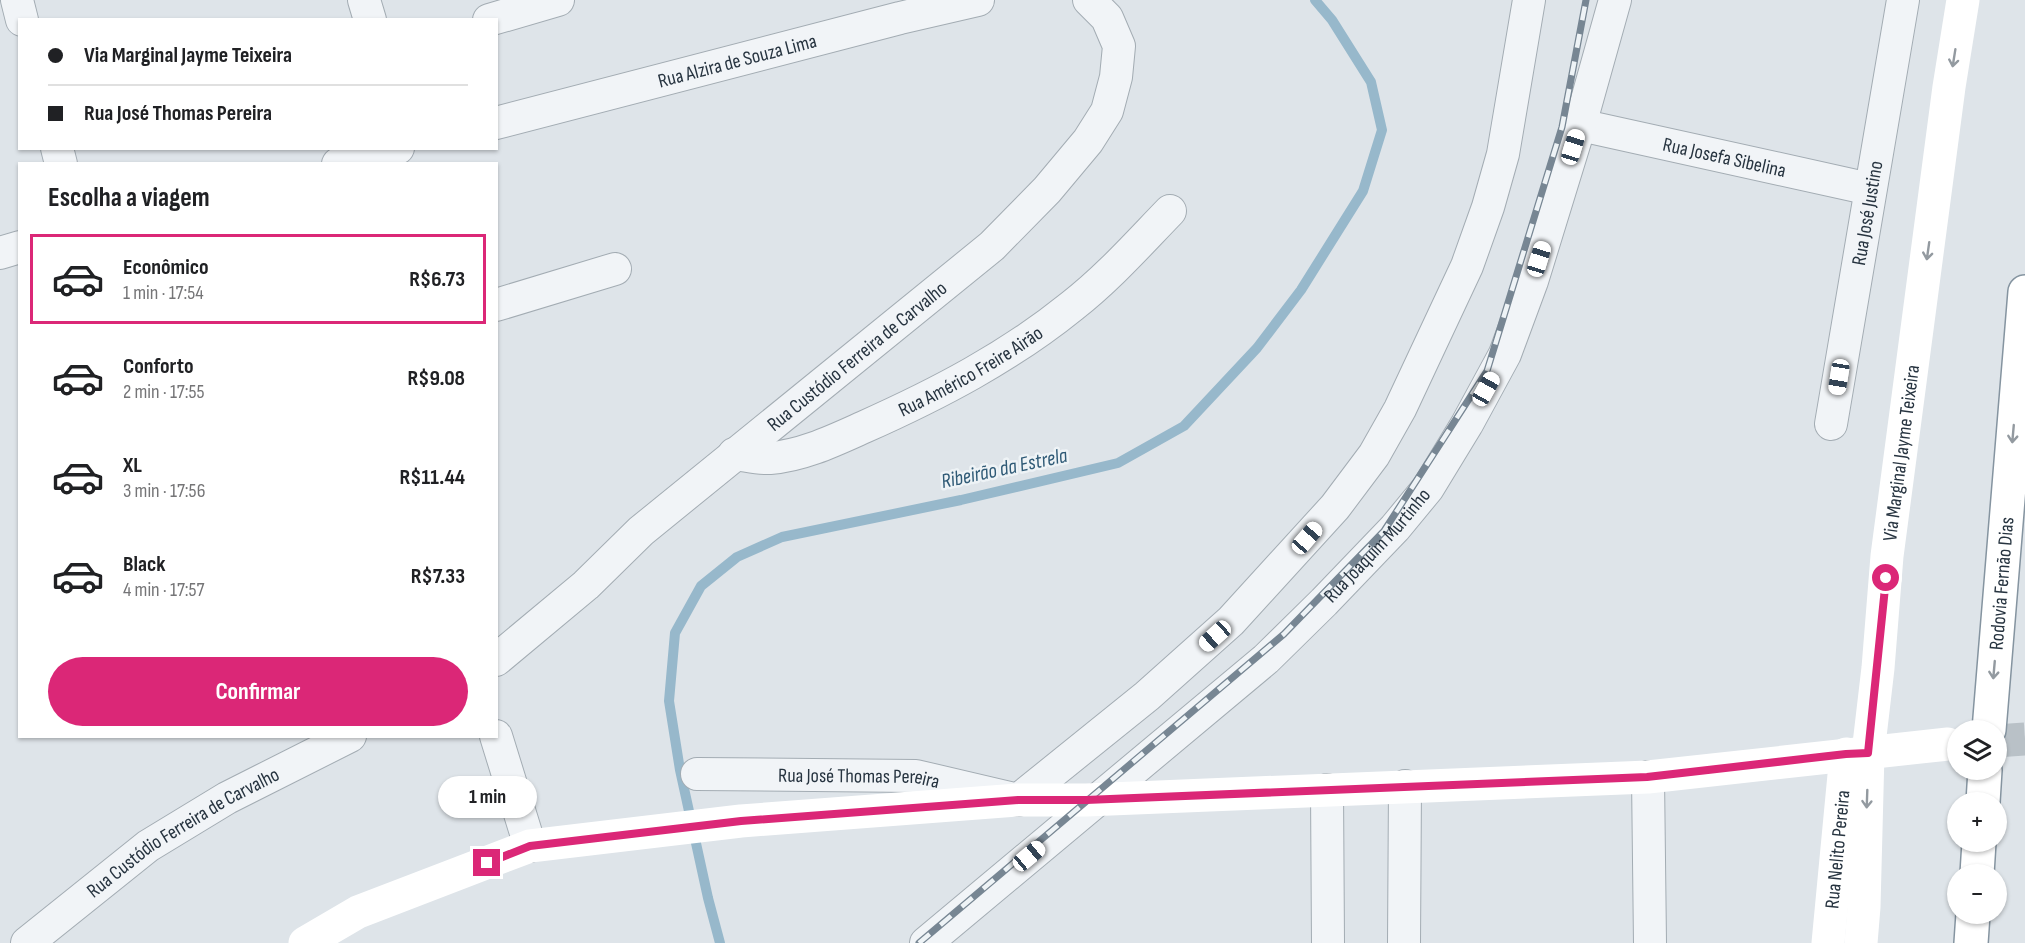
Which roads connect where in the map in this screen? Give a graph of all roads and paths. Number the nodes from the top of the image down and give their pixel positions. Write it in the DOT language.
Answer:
graph roads {
  1 [pos="17,0"];
  2 [pos="364,0"];
  3 [pos="558,0"];
  4 [pos="978,0"];
  5 [pos="1090,0"];
  6 [pos="1529,0"];
  7 [pos="1615,0"];
  8 [pos="1903,0"];
  9 [pos="1962,0"];
  10 [pos="897,9"];
  11 [pos="22,18"];
  12 [pos="369,18"];
  13 [pos="496,18"];
  14 [pos="498,122"];
  15 [pos="1580,125"];
  16 [pos="390,150"];
  17 [pos="346,162"];
  18 [pos="1870,189"];
  19 [pos="1170,211"];
  20 [pos="18,248"];
  21 [pos="0,253"];
  22 [pos="615,269"];
  23 [pos="2025,292"];
  24 [pos="498,304"];
  25 [pos="1831,424"];
  26 [pos="734,454"];
  27 [pos="498,658"];
  28 [pos="1990,720"];
  29 [pos="346,738"];
  30 [pos="497,738"];
  31 [pos="1947,744"];
  32 [pos="1857,754"];
  33 [pos="697,774"];
  34 [pos="1647,777"];
  35 [pos="1405,786"];
  36 [pos="1327,790"];
  37 [pos="1098,799"];
  38 [pos="1018,800"];
  39 [pos="530,846"];
  40 [pos="1972,924"];
  41 [pos="27,943"];
  42 [pos="305,943"];
  43 [pos="926,943"];
  44 [pos="1328,943"];
  45 [pos="1404,943"];
  46 [pos="1650,943"];
  47 [pos="1828,943"];
  48 [pos="1862,943"];
  49 [pos="1971,943"];
  1 -- 11 [label="street"];
  2 -- 12 [label="street"];
  3 -- 13 [label="street"];
  4 -- 10 [label="street, Rua Alzira de Souza Lima"];
  5 -- 26 [label="street, Rua Custódio Ferreira de Carvalho"];
  6 -- 38 [label="street"];
  7 -- 15 [label="street, Rua Joaquim Murtinho"];
  8 -- 18 [label="street, Rua José Justino"];
  9 -- 32 [label="main road, Via Marginal Jayme Teixeira, one-way"];
  10 -- 14 [label="street, Rua Alzira de Souza Lima"];
  15 -- 18 [label="street, Rua Josefa Sibelina"];
  15 -- 37 [label="street, Rua Joaquim Murtinho"];
  16 -- 17 [label="street"];
  18 -- 25 [label="street, Rua José Justino"];
  19 -- 26 [label="street, Rua Américo Freire Airão"];
  20 -- 21 [label="street"];
  22 -- 24 [label="street"];
  23 -- 28 [label="main road, Rodovia Fernão Dias, one-way"];
  26 -- 27 [label="street, Rua Custódio Ferreira de Carvalho"];
  29 -- 41 [label="street, Rua Custódio Ferreira de Carvalho"];
  30 -- 39 [label="street"];
  31 -- 32 [label="main road, Rua José Thomas Pereira"];
  32 -- 34 [label="main road, Rua José Thomas Pereira"];
  32 -- 47 [label="main road, Rua Nelito Pereira"];
  32 -- 48 [label="main road, Via Marginal Jayme Teixeira, one-way"];
  33 -- 38 [label="street, Rua José Thomas Pereira"];
  34 -- 35 [label="main road, Rua José Thomas Pereira"];
  34 -- 46 [label="street"];
  35 -- 36 [label="main road, Rua José Thomas Pereira"];
  35 -- 45 [label="street"];
  36 -- 37 [label="main road, Rua José Thomas Pereira"];
  36 -- 44 [label="street"];
  37 -- 38 [label="main road, Rua José Thomas Pereira"];
  37 -- 43 [label="street, Rua Joaquim Murtinho"];
  38 -- 39 [label="main road, Rua José Thomas Pereira"];
  39 -- 42 [label="main road, Rua José Thomas Pereira"];
  40 -- 49 [label="main road"];
}
